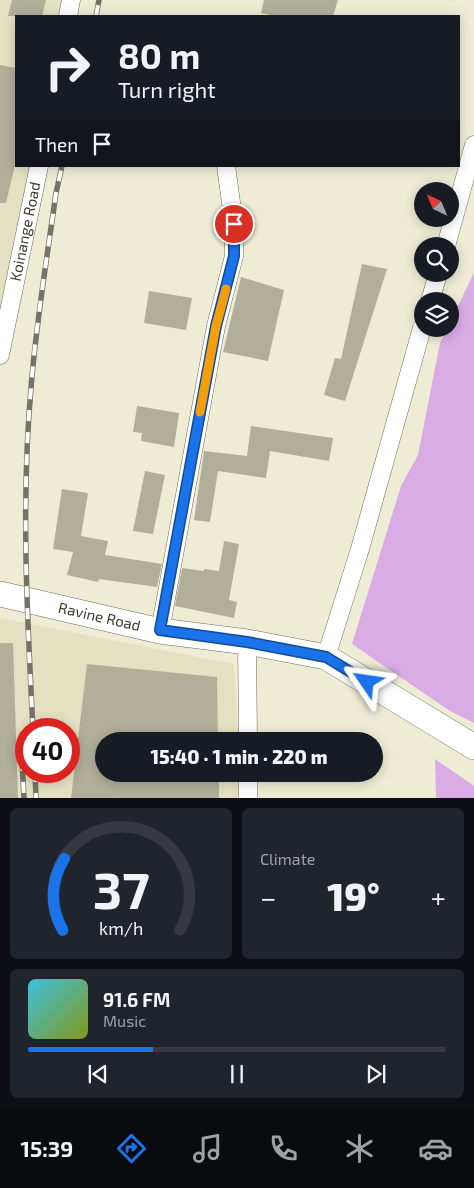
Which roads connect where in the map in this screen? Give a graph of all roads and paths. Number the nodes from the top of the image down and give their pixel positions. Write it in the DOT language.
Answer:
graph roads {
  1 [pos="71,0"];
  2 [pos="68,15"];
  3 [pos="474,145"];
  4 [pos="39,167"];
  5 [pos="226,167"];
  6 [pos="448,237"];
  7 [pos="419,337"];
  8 [pos="0,355"];
  9 [pos="0,594"];
  10 [pos="160,630"];
  11 [pos="247,642"];
  12 [pos="326,657"];
  13 [pos="248,732"];
  14 [pos="474,747"];
  15 [pos="248,782"];
  16 [pos="248,798"];
  1 -- 2 [label="street"];
  3 -- 6 [label="street"];
  4 -- 8 [label="street, Koinange Road"];
  5 -- 10 [label="street"];
  7 -- 12 [label="street"];
  9 -- 10 [label="street, Ravine Road"];
  10 -- 11 [label="street, Ravine Road"];
  11 -- 12 [label="street, Ravine Road"];
  11 -- 13 [label="street"];
  12 -- 14 [label="street, Ravine Road"];
  15 -- 16 [label="street"];
}
